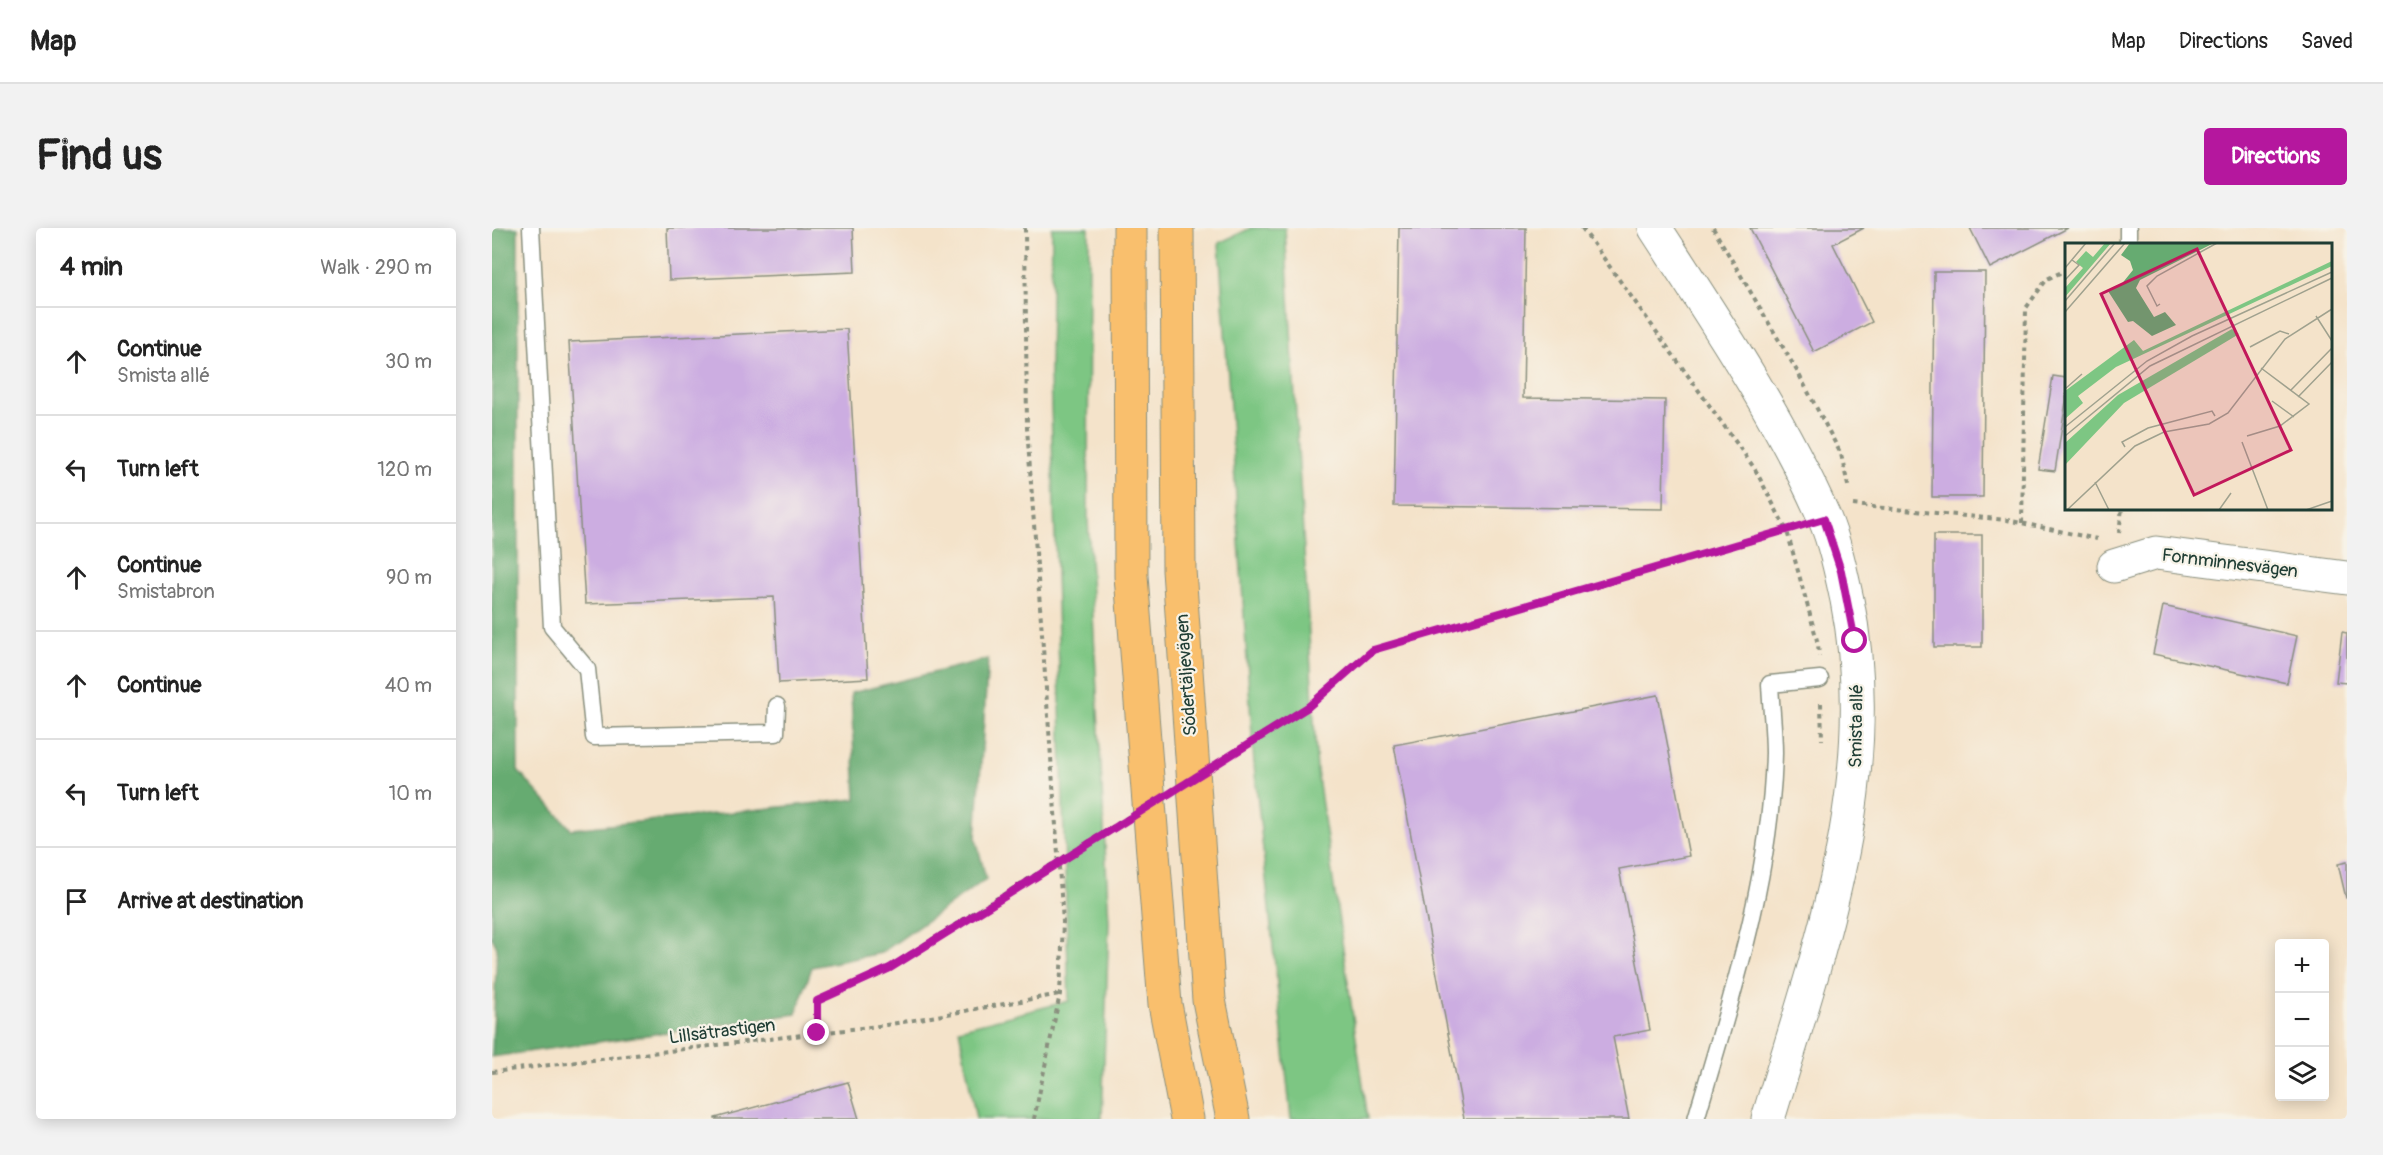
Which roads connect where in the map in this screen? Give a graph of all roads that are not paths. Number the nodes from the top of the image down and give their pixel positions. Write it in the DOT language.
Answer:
graph roads {
  1 [pos="531,228"];
  2 [pos="1130,228"];
  3 [pos="1177,228"];
  4 [pos="1655,228"];
  5 [pos="2114,566"];
  6 [pos="2347,578"];
  7 [pos="1820,679"];
  8 [pos="777,706"];
  9 [pos="1187,1119"];
  10 [pos="1233,1119"];
  11 [pos="1696,1119"];
  12 [pos="1768,1119"];
  1 -- 8 [label="lane"];
  2 -- 9 [label="highway"];
  3 -- 10 [label="highway, Södertäljevägen"];
  4 -- 12 [label="street, Smista allé"];
  5 -- 6 [label="street, Fornminnesvägen"];
  7 -- 11 [label="lane"];
}
